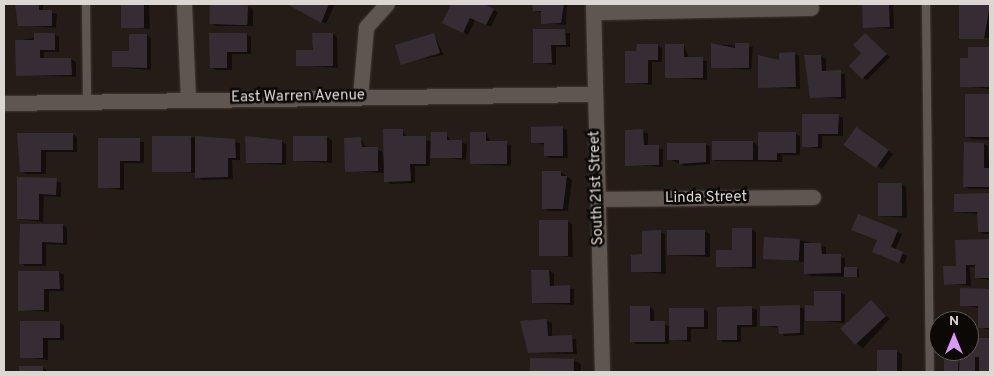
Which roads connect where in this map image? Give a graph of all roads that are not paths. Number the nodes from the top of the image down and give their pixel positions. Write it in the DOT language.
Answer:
graph roads {
  1 [pos="86,4"];
  2 [pos="184,4"];
  3 [pos="387,4"];
  4 [pos="926,4"];
  5 [pos="594,8"];
  6 [pos="811,8"];
  7 [pos="593,94"];
  8 [pos="360,96"];
  9 [pos="188,98"];
  10 [pos="87,101"];
  11 [pos="4,103"];
  12 [pos="814,197"];
  13 [pos="598,199"];
  14 [pos="602,372"];
  15 [pos="930,372"];
  1 -- 10 [label="lane"];
  2 -- 9 [label="street"];
  3 -- 8 [label="street"];
  4 -- 15 [label="lane"];
  5 -- 6 [label="street"];
  5 -- 7 [label="street, South 21st Street"];
  7 -- 8 [label="street, East Warren Avenue"];
  7 -- 13 [label="street, South 21st Street"];
  8 -- 9 [label="street, East Warren Avenue"];
  9 -- 10 [label="street, East Warren Avenue"];
  10 -- 11 [label="street, East Warren Avenue"];
  12 -- 13 [label="street, Linda Street"];
  13 -- 14 [label="street, South 21st Street"];
}
